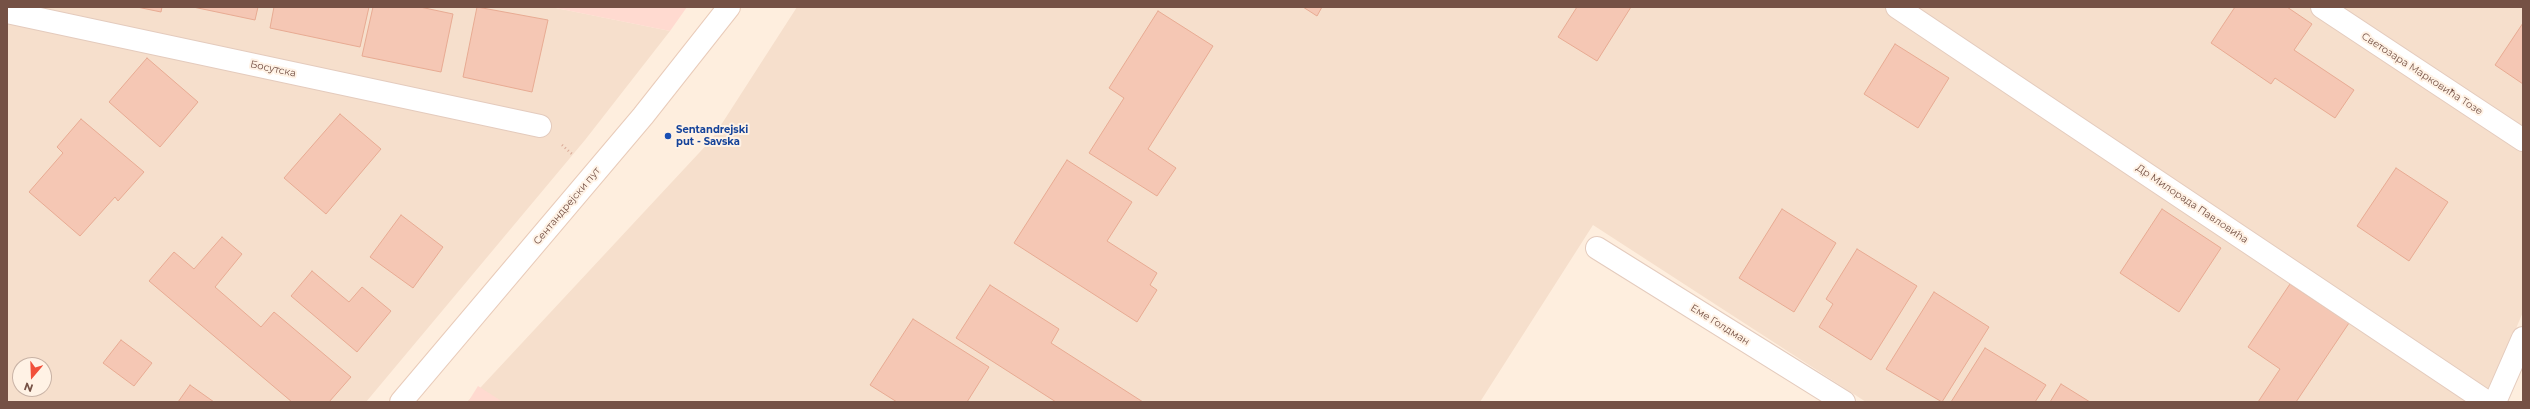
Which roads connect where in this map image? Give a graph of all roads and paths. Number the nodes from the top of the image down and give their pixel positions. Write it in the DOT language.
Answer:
graph roads {
  1 [pos="729,7"];
  2 [pos="1897,7"];
  3 [pos="2322,7"];
  4 [pos="7,12"];
  5 [pos="540,126"];
  6 [pos="2523,140"];
  7 [pos="595,174"];
  8 [pos="1597,248"];
  9 [pos="2523,338"];
  10 [pos="401,402"];
  11 [pos="1844,402"];
  12 [pos="2487,402"];
  13 [pos="2495,402"];
  1 -- 7 [label="street, Сентандрејски пут"];
  2 -- 12 [label="street, Др Милорада Павловића"];
  3 -- 6 [label="street, Светозара Марковића Тозе"];
  4 -- 5 [label="street, Босутска"];
  5 -- 7 [label="path"];
  7 -- 10 [label="street, Сентандрејски пут"];
  8 -- 11 [label="street, Еме Голдман"];
  9 -- 13 [label="street"];
}
